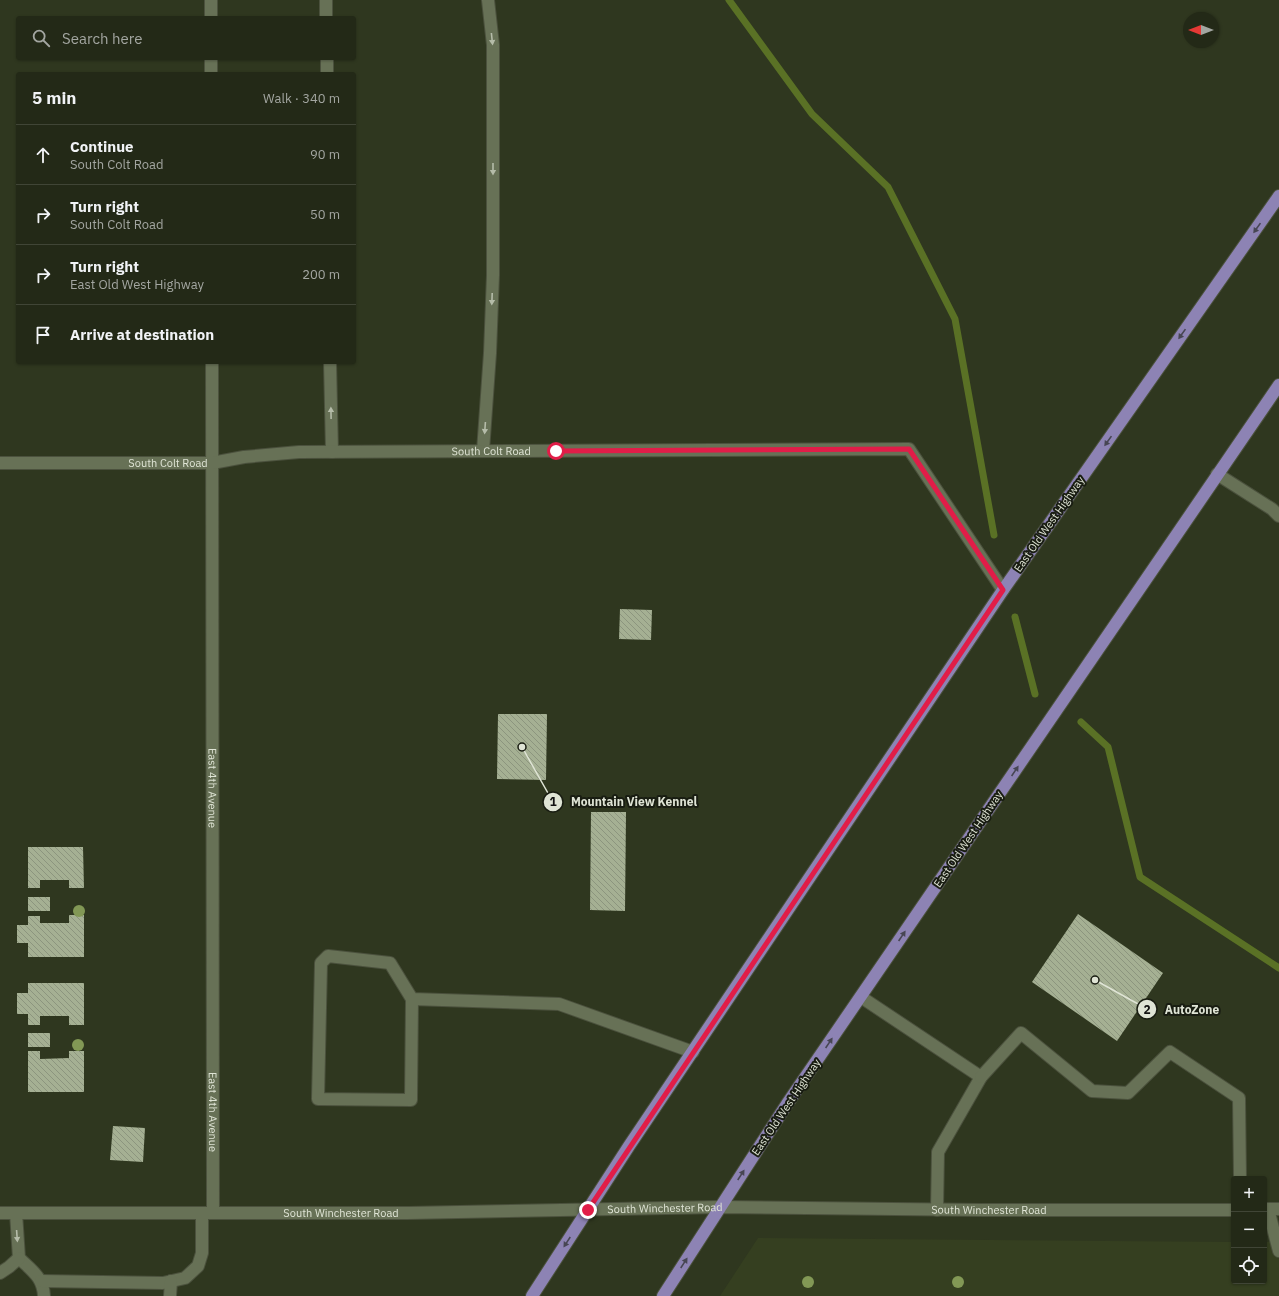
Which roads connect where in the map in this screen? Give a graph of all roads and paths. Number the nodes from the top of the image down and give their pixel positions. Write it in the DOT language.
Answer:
graph roads {
  1 [pos="211,0"];
  2 [pos="326,0"];
  3 [pos="488,0"];
  4 [pos="211,16"];
  5 [pos="326,16"];
  6 [pos="211,60"];
  7 [pos="327,60"];
  8 [pos="211,72"];
  9 [pos="327,72"];
  10 [pos="1279,196"];
  11 [pos="212,364"];
  12 [pos="330,364"];
  13 [pos="1279,386"];
  14 [pos="483,451"];
  15 [pos="332,452"];
  16 [pos="0,463"];
  17 [pos="212,463"];
  18 [pos="1218,474"];
  19 [pos="1279,516"];
  20 [pos="1003,590"];
  21 [pos="861,997"];
  22 [pos="412,999"];
  23 [pos="693,1052"];
  24 [pos="981,1077"];
  25 [pos="1240,1176"];
  26 [pos="720,1208"];
  27 [pos="1270,1209"];
  28 [pos="588,1210"];
  29 [pos="937,1210"];
  30 [pos="1231,1210"];
  31 [pos="0,1213"];
  32 [pos="16,1213"];
  33 [pos="207,1213"];
  34 [pos="1279,1251"];
  35 [pos="18,1258"];
  36 [pos="0,1273"];
  37 [pos="41,1281"];
  38 [pos="171,1281"];
  39 [pos="44,1296"];
  40 [pos="170,1296"];
  41 [pos="532,1296"];
  42 [pos="663,1296"];
  1 -- 4 [label="street"];
  2 -- 5 [label="street"];
  3 -- 14 [label="street, one-way"];
  6 -- 8 [label="street"];
  7 -- 9 [label="street"];
  10 -- 20 [label="main road, East Old West Highway, one-way"];
  11 -- 17 [label="street, East 4th Avenue"];
  15 -- 12 [label="street, one-way"];
  13 -- 18 [label="main road, East Old West Highway"];
  14 -- 15 [label="street, South Colt Road"];
  14 -- 20 [label="street, South Colt Road"];
  15 -- 17 [label="street, South Colt Road"];
  16 -- 17 [label="street, South Colt Road"];
  17 -- 33 [label="street, East 4th Avenue"];
  18 -- 19 [label="street"];
  21 -- 18 [label="main road, East Old West Highway, one-way"];
  20 -- 23 [label="main road, East Old West Highway"];
  21 -- 24 [label="street"];
  26 -- 21 [label="main road, East Old West Highway, one-way"];
  22 -- 22 [label="street"];
  22 -- 23 [label="street"];
  23 -- 28 [label="main road, East Old West Highway"];
  24 -- 25 [label="street"];
  24 -- 29 [label="street"];
  26 -- 28 [label="street, South Winchester Road"];
  26 -- 29 [label="street, South Winchester Road"];
  42 -- 26 [label="main road, East Old West Highway, one-way"];
  27 -- 34 [label="street"];
  28 -- 33 [label="street, South Winchester Road"];
  28 -- 41 [label="main road, East Old West Highway, one-way"];
  29 -- 30 [label="street, South Winchester Road"];
  31 -- 32 [label="street, South Winchester Road"];
  32 -- 33 [label="street, South Winchester Road"];
  32 -- 35 [label="street, one-way"];
  33 -- 38 [label="street, East 4th Avenue"];
  35 -- 36 [label="street"];
  35 -- 37 [label="street"];
  37 -- 38 [label="street, East 4th Avenue"];
  37 -- 39 [label="street"];
  38 -- 40 [label="street"];
}
